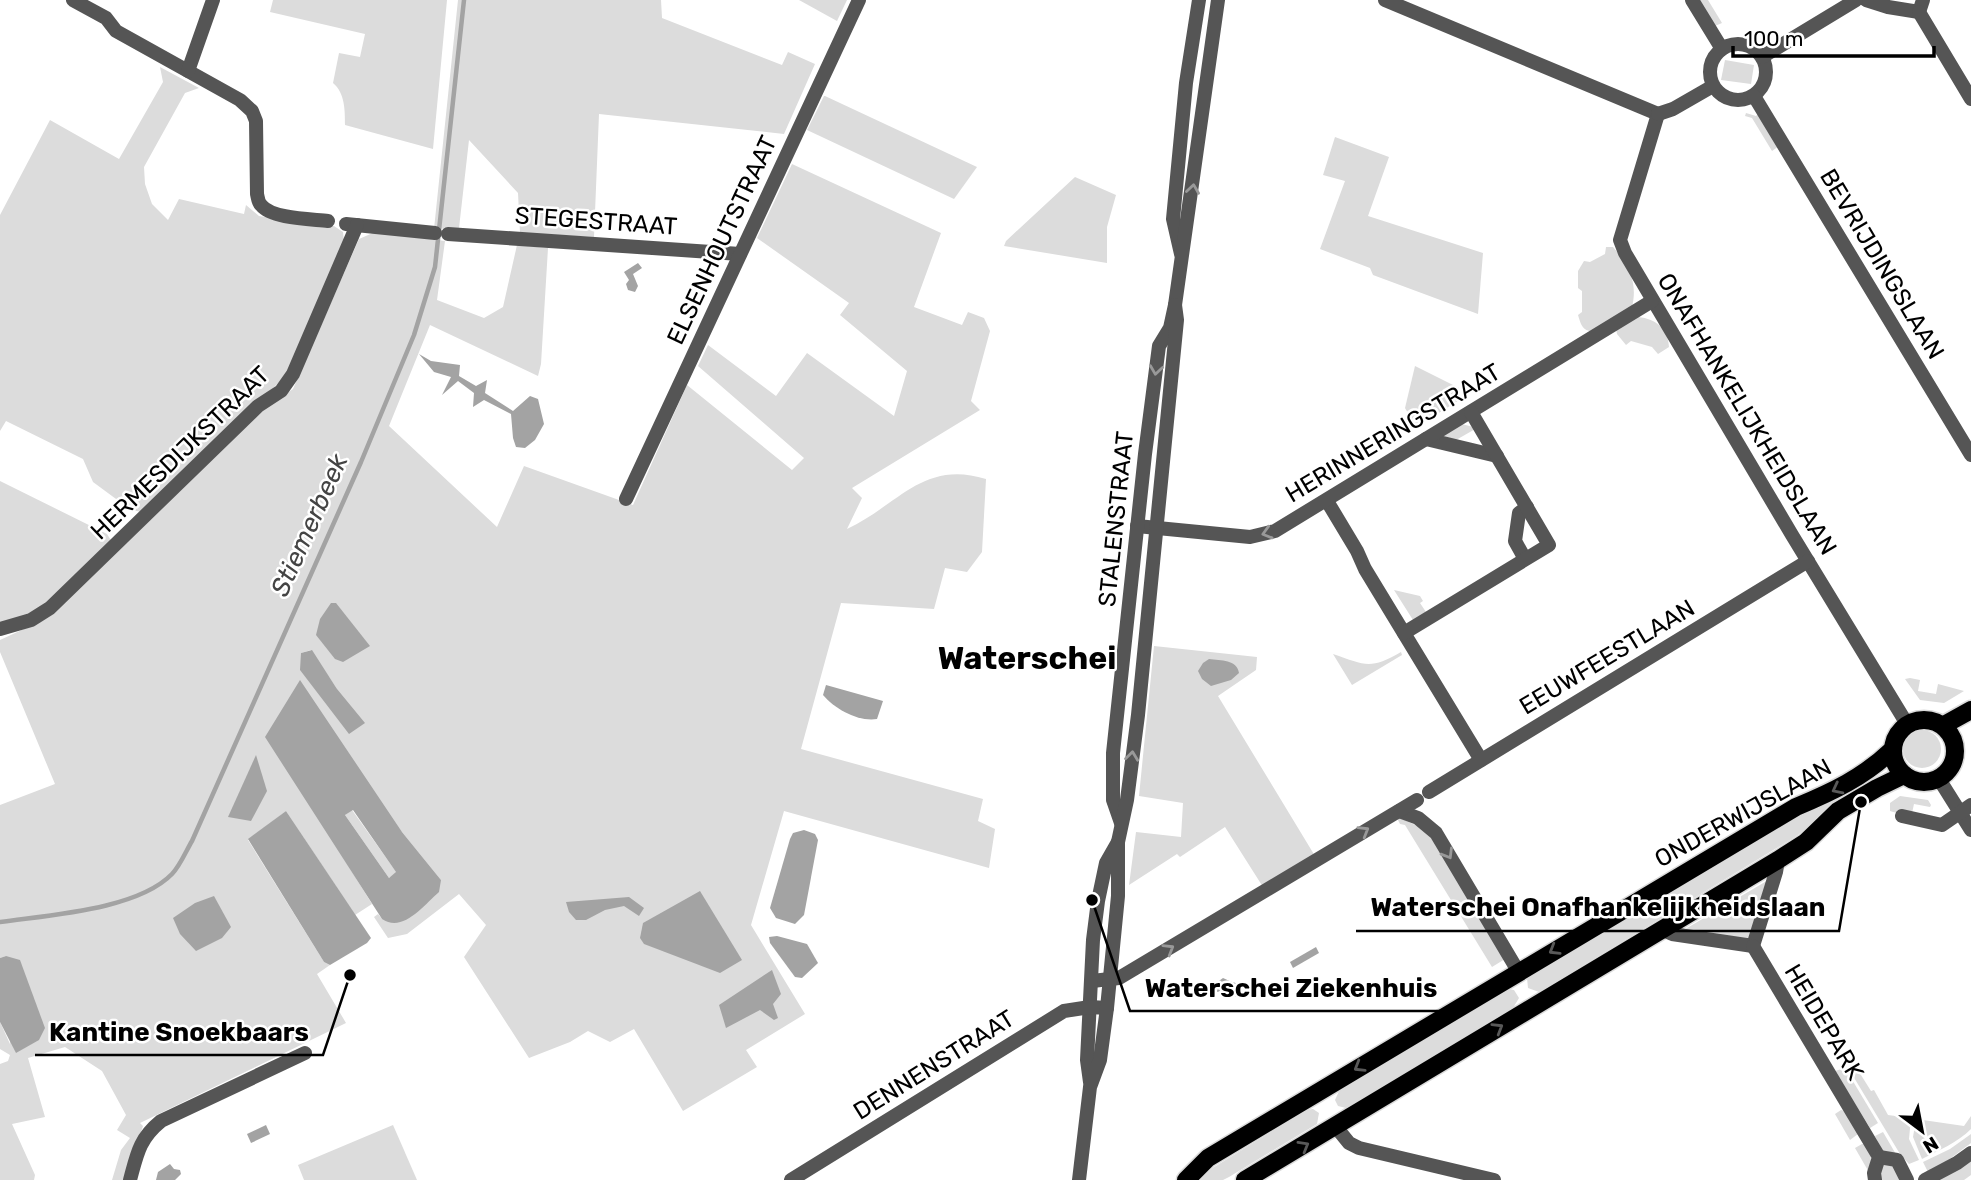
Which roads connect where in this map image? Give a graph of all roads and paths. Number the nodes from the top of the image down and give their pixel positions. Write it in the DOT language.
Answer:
graph roads {
  1 [pos="73,0"];
  2 [pos="213,0"];
  3 [pos="859,0"];
  4 [pos="1199,0"];
  5 [pos="1219,0"];
  6 [pos="1385,0"];
  7 [pos="1692,0"];
  8 [pos="1856,0"];
  9 [pos="1866,0"];
  10 [pos="1921,6"];
  11 [pos="1722,49"];
  12 [pos="1762,57"];
  13 [pos="188,71"];
  14 [pos="1186,83"];
  15 [pos="1206,85"];
  16 [pos="1713,86"];
  17 [pos="1755,96"];
  18 [pos="1971,99"];
  19 [pos="1658,114"];
  20 [pos="328,221"];
  21 [pos="351,224"];
  22 [pos="740,254"];
  23 [pos="1181,256"];
  24 [pos="1652,301"];
  25 [pos="1175,306"];
  26 [pos="1471,412"];
  27 [pos="1426,439"];
  28 [pos="1145,454"];
  29 [pos="1164,455"];
  30 [pos="1971,455"];
  31 [pos="1497,456"];
  32 [pos="626,499"];
  33 [pos="1326,500"];
  34 [pos="1527,507"];
  35 [pos="1137,526"];
  36 [pos="1158,527"];
  37 [pos="1525,559"];
  38 [pos="1808,561"];
  39 [pos="0,629"];
  40 [pos="1404,633"];
  41 [pos="1971,710"];
  42 [pos="1907,724"];
  43 [pos="1944,726"];
  44 [pos="1969,734"];
  45 [pos="1956,747"];
  46 [pos="1892,750"];
  47 [pos="1481,761"];
  48 [pos="1904,775"];
  49 [pos="1939,779"];
  50 [pos="1966,809"];
  51 [pos="1399,811"];
  52 [pos="1902,816"];
  53 [pos="1121,823"];
  54 [pos="1971,830"];
  55 [pos="1118,842"];
  56 [pos="1778,860"];
  57 [pos="1661,929"];
  58 [pos="1752,946"];
  59 [pos="1516,968"];
  60 [pos="1092,981"];
  61 [pos="1109,981"];
  62 [pos="1090,1007"];
  63 [pos="1107,1008"];
  64 [pos="305,1054"];
  65 [pos="1090,1087"];
  66 [pos="1336,1127"];
  67 [pos="1971,1153"];
  68 [pos="1879,1157"];
  69 [pos="1080,1178"];
  70 [pos="130,1180"];
  71 [pos="791,1180"];
  72 [pos="1186,1180"];
  73 [pos="1245,1180"];
  74 [pos="1494,1180"];
  75 [pos="1875,1180"];
  76 [pos="1908,1180"];
  77 [pos="1925,1180"];
  1 -- 13 [label="street"];
  2 -- 13 [label="street"];
  3 -- 22 [label="street, ELSENHOUTSTRAAT"];
  4 -- 14 [label="street, STALENSTRAAT"];
  5 -- 15 [label="street, STALENSTRAAT"];
  6 -- 19 [label="street"];
  7 -- 11 [label="street"];
  8 -- 12 [label="street"];
  9 -- 10 [label="street"];
  10 -- 18 [label="street"];
  11 -- 12 [label="street"];
  11 -- 16 [label="street"];
  12 -- 17 [label="street"];
  13 -- 20 [label="street"];
  14 -- 15 [label="street"];
  14 -- 23 [label="street, STALENSTRAAT"];
  23 -- 15 [label="street, STALENSTRAAT, one-way"];
  16 -- 17 [label="street"];
  16 -- 19 [label="street"];
  17 -- 30 [label="street, BEVRIJDINGSLAAN"];
  19 -- 24 [label="street, ONAFHANKELIJKHEIDSLAAN"];
  21 -- 22 [label="street, STEGESTRAAT"];
  21 -- 39 [label="street, HERMESDIJKSTRAAT"];
  22 -- 32 [label="street, ELSENHOUTSTRAAT"];
  23 -- 25 [label="street, STALENSTRAAT"];
  24 -- 26 [label="street, HERINNERINGSTRAAT"];
  24 -- 38 [label="street, ONAFHANKELIJKHEIDSLAAN"];
  25 -- 28 [label="street, STALENSTRAAT, one-way"];
  25 -- 29 [label="street, STALENSTRAAT"];
  26 -- 27 [label="street, HERINNERINGSTRAAT"];
  26 -- 31 [label="street"];
  27 -- 31 [label="street"];
  27 -- 33 [label="street, HERINNERINGSTRAAT"];
  28 -- 29 [label="street"];
  28 -- 35 [label="street, STALENSTRAAT"];
  29 -- 36 [label="street, STALENSTRAAT"];
  31 -- 34 [label="street"];
  33 -- 36 [label="street, HERINNERINGSTRAAT, one-way"];
  33 -- 40 [label="street"];
  34 -- 37 [label="street"];
  34 -- 37 [label="street"];
  35 -- 36 [label="street, HERINNERINGSTRAAT"];
  35 -- 53 [label="street, STALENSTRAAT"];
  53 -- 36 [label="street, STALENSTRAAT, one-way"];
  37 -- 40 [label="street"];
  38 -- 42 [label="street, ONAFHANKELIJKHEIDSLAAN"];
  38 -- 47 [label="street, EEUWFEESTLAAN"];
  40 -- 47 [label="street"];
  41 -- 43 [label="main road"];
  42 -- 43 [label="main road"];
  42 -- 46 [label="main road, ONDERWIJSLAAN"];
  43 -- 45 [label="main road"];
  44 -- 45 [label="main road"];
  45 -- 49 [label="main road"];
  46 -- 48 [label="main road"];
  46 -- 59 [label="main road, ONDERWIJSLAAN, one-way"];
  47 -- 51 [label="street, EEUWFEESTLAAN"];
  48 -- 49 [label="main road"];
  48 -- 56 [label="main road, ONDERWIJSLAAN"];
  49 -- 50 [label="street"];
  50 -- 52 [label="street"];
  50 -- 54 [label="street"];
  51 -- 59 [label="street, one-way"];
  61 -- 51 [label="street, EEUWFEESTLAAN, one-way"];
  53 -- 55 [label="street, STALENSTRAAT"];
  55 -- 60 [label="street, STALENSTRAAT"];
  55 -- 61 [label="street, STALENSTRAAT"];
  56 -- 57 [label="main road, ONDERWIJSLAAN"];
  56 -- 58 [label="street"];
  57 -- 58 [label="street"];
  66 -- 57 [label="main road, ONDERWIJSLAAN, one-way"];
  58 -- 68 [label="street, HEIDEPARK"];
  59 -- 72 [label="main road, ONDERWIJSLAAN, one-way"];
  60 -- 61 [label="street"];
  60 -- 62 [label="street, STALENSTRAAT"];
  61 -- 63 [label="street, STALENSTRAAT"];
  62 -- 63 [label="street, DENNENSTRAAT"];
  62 -- 65 [label="street, STALENSTRAAT"];
  62 -- 71 [label="street, DENNENSTRAAT"];
  63 -- 65 [label="street, STALENSTRAAT"];
  64 -- 70 [label="street"];
  65 -- 69 [label="street, STALENSTRAAT"];
  73 -- 66 [label="main road, ONDERWIJSLAAN, one-way"];
  66 -- 74 [label="street"];
  67 -- 77 [label="street"];
  68 -- 75 [label="street"];
  68 -- 76 [label="street, HEIDEPARK"];
}
